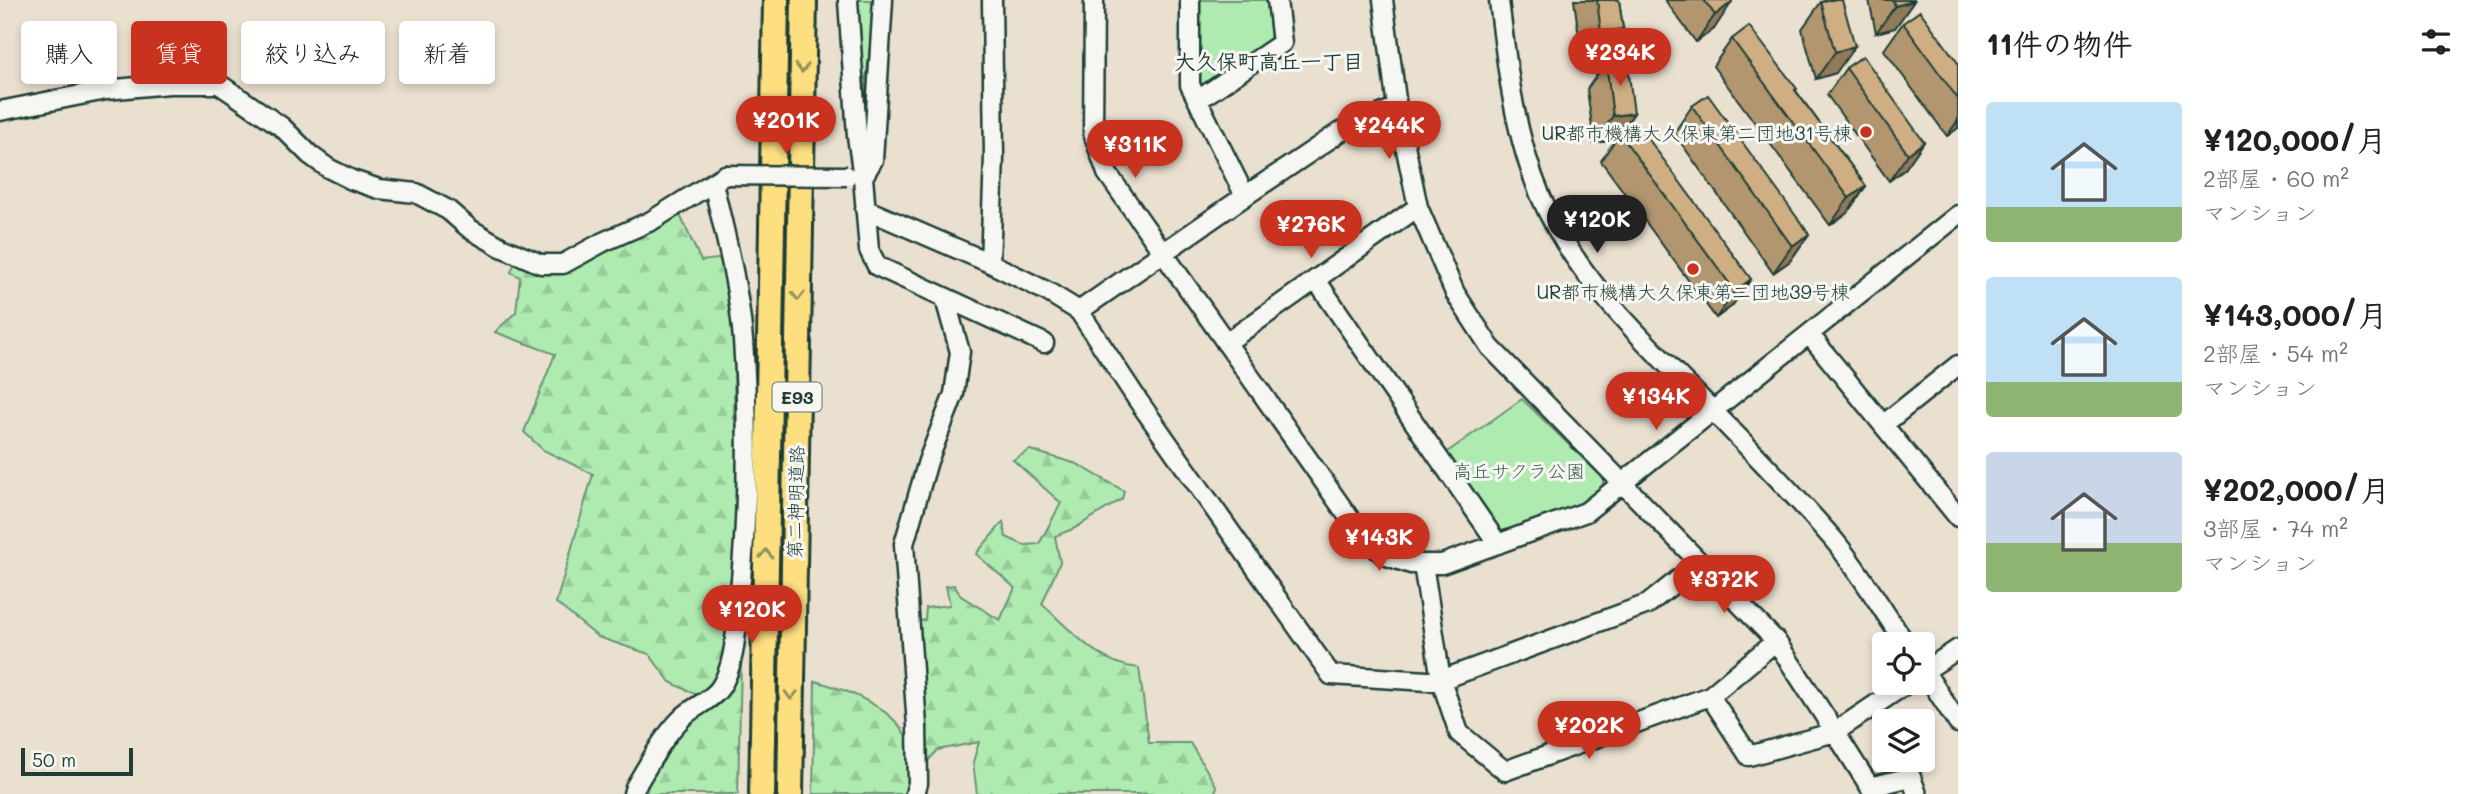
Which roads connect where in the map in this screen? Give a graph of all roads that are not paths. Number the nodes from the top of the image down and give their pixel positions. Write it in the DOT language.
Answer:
graph roads {
  1 [pos="776,0"];
  2 [pos="804,0"];
  3 [pos="848,0"];
  4 [pos="883,0"];
  5 [pos="992,0"];
  6 [pos="1094,0"];
  7 [pos="1190,0"];
  8 [pos="1277,0"];
  9 [pos="1382,0"];
  10 [pos="1499,0"];
  11 [pos="1198,100"];
  12 [pos="1398,107"];
  13 [pos="0,111"];
  14 [pos="855,177"];
  15 [pos="719,179"];
  16 [pos="1245,196"];
  17 [pos="1418,207"];
  18 [pos="865,209"];
  19 [pos="1958,215"];
  20 [pos="1163,254"];
  21 [pos="990,263"];
  22 [pos="1316,280"];
  23 [pos="945,299"];
  24 [pos="1079,312"];
  25 [pos="1809,334"];
  26 [pos="1044,343"];
  27 [pos="1226,344"];
  28 [pos="1958,365"];
  29 [pos="1713,411"];
  30 [pos="1884,424"];
  31 [pos="1623,483"];
  32 [pos="1958,517"];
  33 [pos="1498,544"];
  34 [pos="1699,563"];
  35 [pos="1423,564"];
  36 [pos="1898,632"];
  37 [pos="1776,641"];
  38 [pos="1958,649"];
  39 [pos="1935,664"];
  40 [pos="1441,680"];
  41 [pos="1935,688"];
  42 [pos="1890,695"];
  43 [pos="1710,696"];
  44 [pos="1958,723"];
  45 [pos="1835,732"];
  46 [pos="633,794"];
  47 [pos="762,794"];
  48 [pos="790,794"];
  49 [pos="915,794"];
  50 [pos="1916,794"];
  47 -- 1 [label="highway, 第二神明道路 / E93, one-way"];
  2 -- 48 [label="highway, 第二神明道路 / E93, one-way"];
  3 -- 14 [label="street"];
  4 -- 14 [label="street"];
  5 -- 21 [label="street"];
  6 -- 20 [label="street"];
  7 -- 11 [label="street"];
  8 -- 11 [label="street"];
  9 -- 12 [label="street"];
  10 -- 29 [label="street"];
  11 -- 16 [label="street"];
  12 -- 16 [label="street"];
  12 -- 17 [label="street"];
  13 -- 15 [label="street"];
  14 -- 15 [label="street, bridge"];
  14 -- 18 [label="street"];
  15 -- 46 [label="street"];
  16 -- 20 [label="street"];
  17 -- 22 [label="street"];
  17 -- 31 [label="street"];
  18 -- 21 [label="street"];
  18 -- 23 [label="street"];
  19 -- 25 [label="street"];
  20 -- 24 [label="street"];
  20 -- 27 [label="street"];
  21 -- 24 [label="street"];
  22 -- 27 [label="street"];
  22 -- 33 [label="street"];
  23 -- 26 [label="street"];
  23 -- 49 [label="street"];
  24 -- 40 [label="street"];
  25 -- 29 [label="street"];
  25 -- 30 [label="street"];
  27 -- 35 [label="street"];
  28 -- 30 [label="street"];
  29 -- 31 [label="street"];
  29 -- 36 [label="street"];
  30 -- 32 [label="street"];
  31 -- 33 [label="street"];
  31 -- 34 [label="street"];
  33 -- 35 [label="street"];
  34 -- 37 [label="street"];
  34 -- 40 [label="street"];
  35 -- 40 [label="street"];
  37 -- 43 [label="street"];
  37 -- 45 [label="street"];
  38 -- 39 [label="street"];
  40 -- 43 [label="street"];
  41 -- 44 [label="street"];
  42 -- 45 [label="street"];
  43 -- 45 [label="street"];
  45 -- 50 [label="street"];
}
